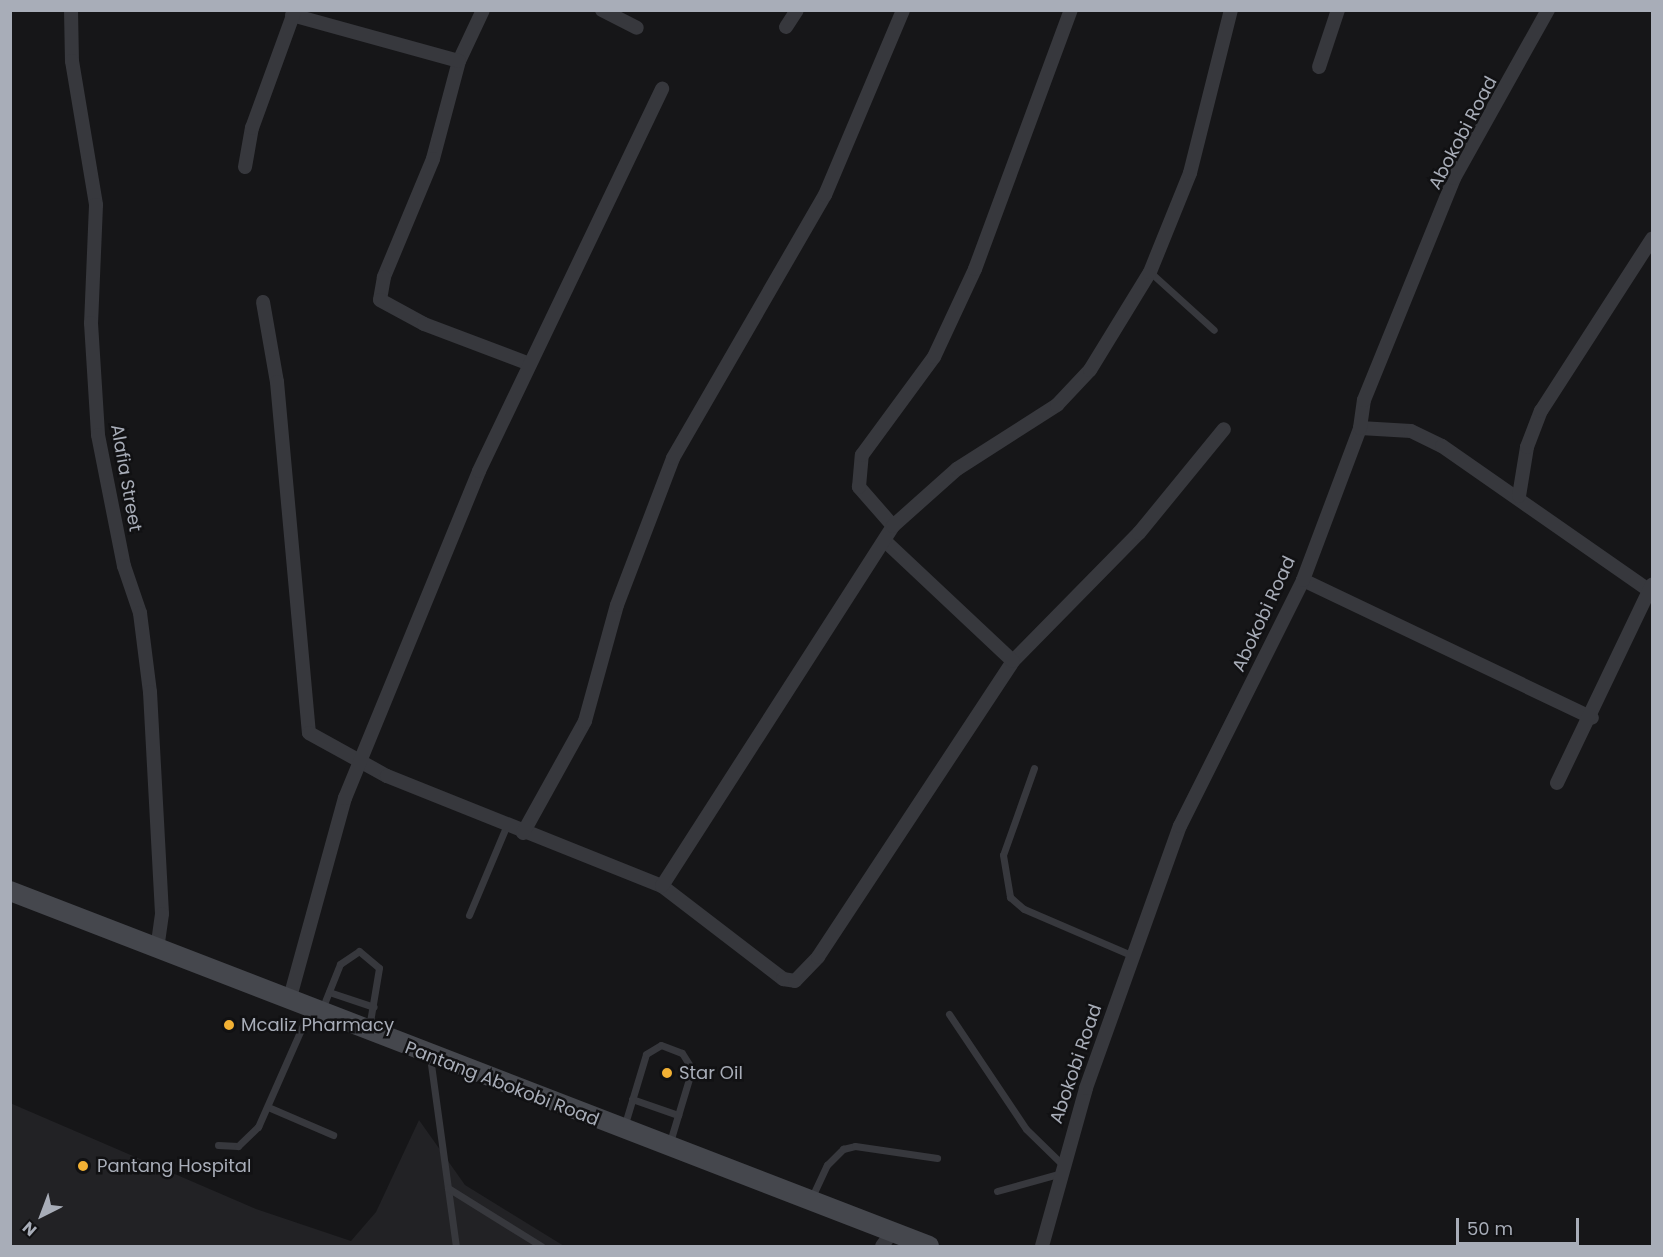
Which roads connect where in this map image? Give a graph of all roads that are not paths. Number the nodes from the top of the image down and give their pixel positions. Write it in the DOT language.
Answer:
graph roads {
  1 [pos="71,10"];
  2 [pos="483,10"];
  3 [pos="602,10"];
  4 [pos="797,10"];
  5 [pos="903,10"];
  6 [pos="1071,10"];
  7 [pos="1231,10"];
  8 [pos="1338,10"];
  9 [pos="1548,10"];
  10 [pos="293,13"];
  11 [pos="786,27"];
  12 [pos="637,28"];
  13 [pos="459,62"];
  14 [pos="1319,67"];
  15 [pos="662,89"];
  16 [pos="244,167"];
  17 [pos="1653,239"];
  18 [pos="1150,273"];
  19 [pos="263,302"];
  20 [pos="1214,330"];
  21 [pos="530,364"];
  22 [pos="1360,428"];
  23 [pos="1224,429"];
  24 [pos="1519,496"];
  25 [pos="893,526"];
  26 [pos="885,541"];
  27 [pos="1303,580"];
  28 [pos="1650,587"];
  29 [pos="1013,661"];
  30 [pos="1592,718"];
  31 [pos="361,764"];
  32 [pos="1034,768"];
  33 [pos="1557,783"];
  34 [pos="506,827"];
  35 [pos="523,833"];
  36 [pos="662,886"];
  37 [pos="10,891"];
  38 [pos="469,915"];
  39 [pos="157,950"];
  40 [pos="1133,956"];
  41 [pos="329,992"];
  42 [pos="289,1000"];
  43 [pos="374,1007"];
  44 [pos="315,1012"];
  45 [pos="949,1014"];
  46 [pos="368,1034"];
  47 [pos="430,1057"];
  48 [pos="632,1099"];
  49 [pos="268,1107"];
  50 [pos="678,1115"];
  51 [pos="623,1130"];
  52 [pos="333,1135"];
  53 [pos="218,1145"];
  54 [pos="668,1147"];
  55 [pos="937,1158"];
  56 [pos="1060,1168"];
  57 [pos="448,1188"];
  58 [pos="997,1191"];
  59 [pos="809,1201"];
  60 [pos="887,1239"];
  61 [pos="456,1246"];
  62 [pos="541,1246"];
  63 [pos="929,1246"];
  64 [pos="1042,1246"];
  1 -- 39 [label="street, Alafia Street"];
  2 -- 13 [label="street"];
  3 -- 12 [label="street"];
  4 -- 11 [label="street"];
  5 -- 35 [label="street"];
  6 -- 25 [label="street"];
  7 -- 18 [label="street"];
  8 -- 14 [label="street"];
  9 -- 22 [label="street, Abokobi Road"];
  10 -- 13 [label="street"];
  10 -- 16 [label="street"];
  13 -- 21 [label="street"];
  15 -- 21 [label="street"];
  17 -- 24 [label="street"];
  18 -- 20 [label="lane"];
  18 -- 25 [label="street"];
  19 -- 31 [label="street"];
  21 -- 31 [label="street"];
  22 -- 24 [label="street"];
  22 -- 27 [label="street, Abokobi Road"];
  23 -- 29 [label="street"];
  24 -- 28 [label="street"];
  25 -- 26 [label="street"];
  26 -- 29 [label="street"];
  26 -- 36 [label="street"];
  27 -- 30 [label="street"];
  27 -- 40 [label="street, Abokobi Road"];
  28 -- 30 [label="street"];
  29 -- 36 [label="street"];
  30 -- 33 [label="street"];
  31 -- 34 [label="street"];
  31 -- 42 [label="street"];
  32 -- 40 [label="lane"];
  34 -- 35 [label="street"];
  34 -- 38 [label="lane"];
  35 -- 36 [label="street"];
  37 -- 39 [label="street, Pantang Abokobi Road"];
  39 -- 42 [label="street, Pantang Abokobi Road"];
  40 -- 56 [label="street, Abokobi Road"];
  41 -- 43 [label="lane"];
  41 -- 43 [label="lane"];
  41 -- 44 [label="lane"];
  42 -- 44 [label="street, Pantang Abokobi Road"];
  43 -- 46 [label="lane"];
  44 -- 46 [label="street, Pantang Abokobi Road"];
  44 -- 49 [label="lane"];
  45 -- 56 [label="lane"];
  46 -- 47 [label="street, Pantang Abokobi Road"];
  47 -- 51 [label="street, Pantang Abokobi Road"];
  47 -- 57 [label="lane"];
  48 -- 50 [label="lane"];
  48 -- 50 [label="lane"];
  48 -- 51 [label="lane"];
  49 -- 52 [label="lane"];
  49 -- 53 [label="lane"];
  50 -- 54 [label="lane"];
  51 -- 54 [label="street, Pantang Abokobi Road"];
  54 -- 59 [label="street, Pantang Abokobi Road"];
  55 -- 59 [label="lane"];
  56 -- 58 [label="lane"];
  56 -- 64 [label="street, Abokobi Road"];
  57 -- 61 [label="lane"];
  57 -- 62 [label="lane"];
  59 -- 60 [label="street, Pantang Abokobi Road"];
  60 -- 63 [label="street, Pantang Abokobi Road"];
}
